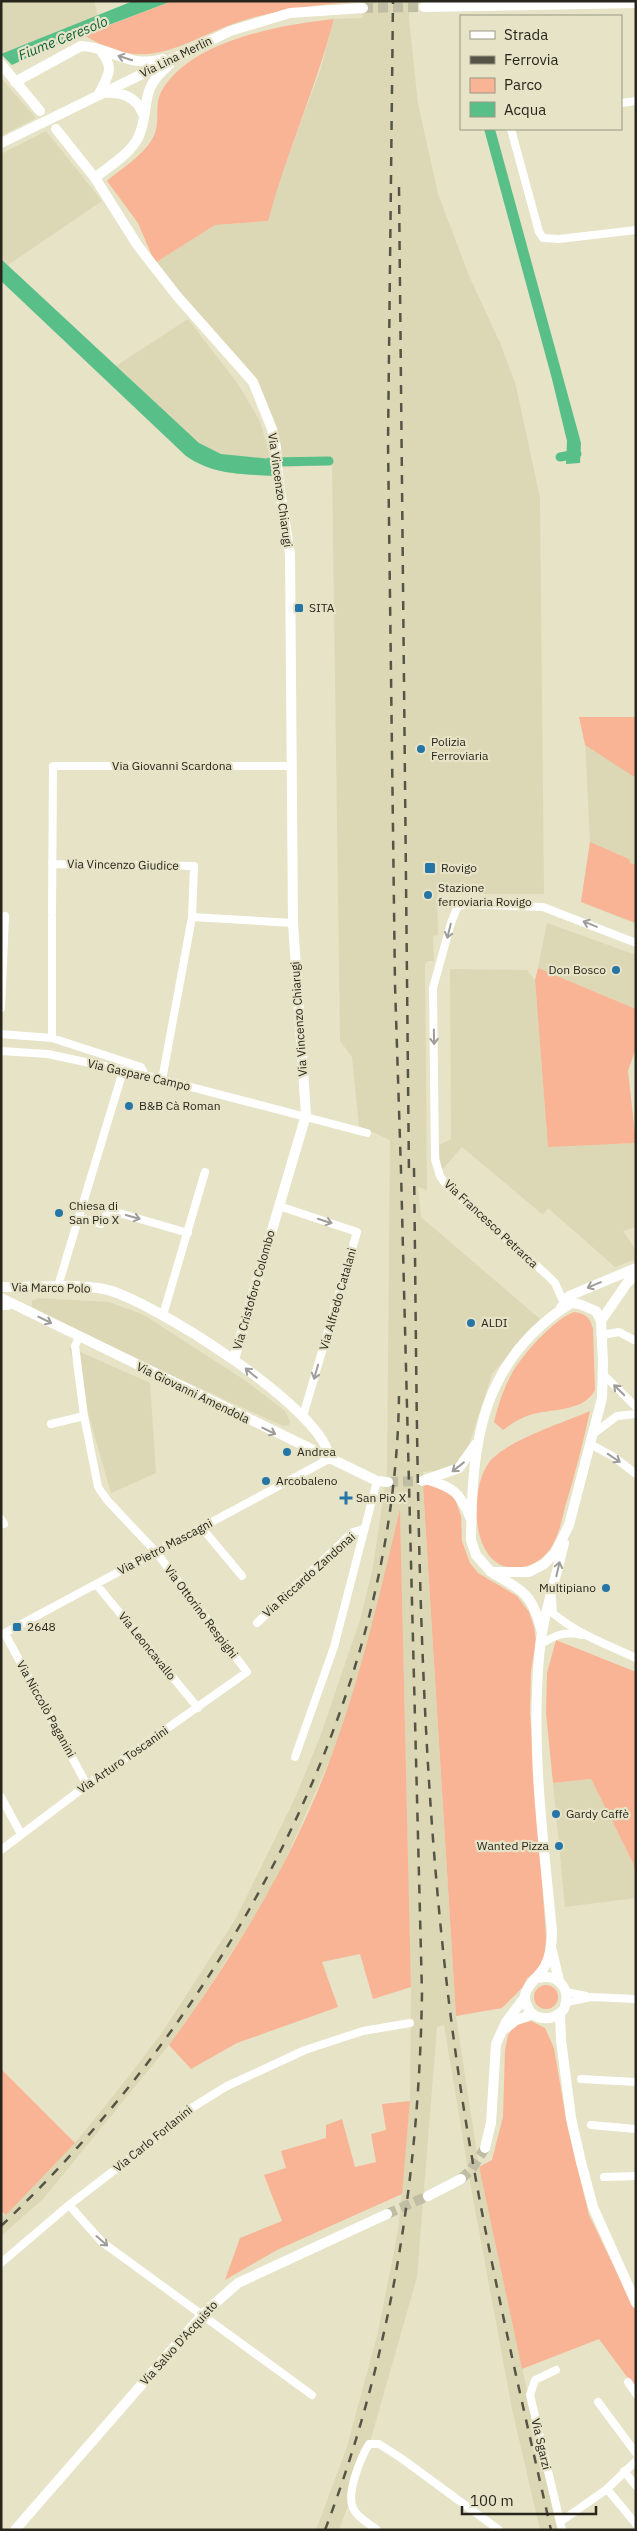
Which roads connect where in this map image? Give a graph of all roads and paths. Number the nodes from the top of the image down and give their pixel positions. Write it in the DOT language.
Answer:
graph roads {
  1 [pos="636,4"];
  2 [pos="424,7"];
  3 [pos="362,8"];
  4 [pos="101,50"];
  5 [pos="183,53"];
  6 [pos="1,64"];
  7 [pos="15,82"];
  8 [pos="99,94"];
  9 [pos="636,101"];
  10 [pos="622,103"];
  11 [pos="40,111"];
  12 [pos="144,115"];
  13 [pos="56,129"];
  14 [pos="511,130"];
  15 [pos="1,143"];
  16 [pos="95,178"];
  17 [pos="636,230"];
  18 [pos="53,766"];
  19 [pos="291,766"];
  20 [pos="52,864"];
  21 [pos="5,916"];
  22 [pos="192,917"];
  23 [pos="293,923"];
  24 [pos="636,942"];
  25 [pos="1,1008"];
  26 [pos="1,1034"];
  27 [pos="52,1038"];
  28 [pos="1,1051"];
  29 [pos="123,1071"];
  30 [pos="145,1075"];
  31 [pos="162,1080"];
  32 [pos="306,1115"];
  33 [pos="368,1132"];
  34 [pos="205,1172"];
  35 [pos="279,1206"];
  36 [pos="78,1217"];
  37 [pos="188,1233"];
  38 [pos="636,1268"];
  39 [pos="636,1276"];
  40 [pos="58,1286"];
  41 [pos="1,1287"];
  42 [pos="4,1302"];
  43 [pos="561,1307"];
  44 [pos="163,1315"];
  45 [pos="601,1321"];
  46 [pos="602,1335"];
  47 [pos="79,1337"];
  48 [pos="636,1341"];
  49 [pos="234,1358"];
  50 [pos="603,1374"];
  51 [pos="636,1407"];
  52 [pos="636,1414"];
  53 [pos="84,1416"];
  54 [pos="303,1416"];
  55 [pos="51,1424"];
  56 [pos="592,1439"];
  57 [pos="477,1441"];
  58 [pos="329,1459"];
  59 [pos="636,1474"];
  60 [pos="382,1482"];
  61 [pos="471,1520"];
  62 [pos="569,1525"];
  63 [pos="202,1528"];
  64 [pos="363,1529"];
  65 [pos="156,1552"];
  66 [pos="491,1572"];
  67 [pos="242,1576"];
  68 [pos="96,1584"];
  69 [pos="552,1596"];
  70 [pos="257,1623"];
  71 [pos="542,1633"];
  72 [pos="3,1634"];
  73 [pos="589,1636"];
  74 [pos="540,1645"];
  75 [pos="636,1658"];
  76 [pos="247,1672"];
  77 [pos="198,1708"];
  78 [pos="295,1757"];
  79 [pos="87,1785"];
  80 [pos="1,1797"];
  81 [pos="21,1834"];
  82 [pos="1,1850"];
  83 [pos="551,1947"];
  84 [pos="538,1978"];
  85 [pos="559,1980"];
  86 [pos="525,1997"];
  87 [pos="567,1997"];
  88 [pos="636,1999"];
  89 [pos="533,2014"];
  90 [pos="560,2014"];
  91 [pos="545,2018"];
  92 [pos="410,2023"];
  93 [pos="500,2034"];
  94 [pos="560,2040"];
  95 [pos="581,2079"];
  96 [pos="636,2082"];
  97 [pos="591,2125"];
  98 [pos="636,2129"];
  99 [pos="485,2148"];
  100 [pos="636,2176"];
  101 [pos="604,2177"];
  102 [pos="461,2179"];
  103 [pos="428,2196"];
  104 [pos="68,2205"];
  105 [pos="386,2214"];
  106 [pos="1,2263"];
  107 [pos="636,2303"];
  108 [pos="203,2314"];
  109 [pos="556,2370"];
  110 [pos="628,2382"];
  111 [pos="636,2394"];
  112 [pos="312,2395"];
  113 [pos="598,2402"];
  114 [pos="636,2453"];
  115 [pos="636,2461"];
  116 [pos="624,2471"];
  117 [pos="636,2486"];
  118 [pos="607,2489"];
  119 [pos="636,2524"];
  120 [pos="561,2526"];
  121 [pos="376,2529"];
  122 [pos="15,2530"];
  123 [pos="499,2530"];
  1 -- 2 [label="main road"];
  3 -- 5 [label="main road, Via Lina Merlin"];
  5 -- 4 [label="main road, one-way"];
  4 -- 7 [label="main road"];
  4 -- 8 [label="main road"];
  5 -- 8 [label="main road, Via Lina Merlin"];
  5 -- 12 [label="main road"];
  6 -- 7 [label="main road"];
  7 -- 11 [label="main road"];
  8 -- 12 [label="main road"];
  8 -- 15 [label="main road, Via Lina Merlin"];
  9 -- 10 [label="street"];
  12 -- 16 [label="main road"];
  13 -- 16 [label="main road, Via Vincenzo Chiarugi"];
  14 -- 17 [label="street"];
  16 -- 19 [label="main road, Via Vincenzo Chiarugi"];
  18 -- 19 [label="street, Via Giovanni Scardona"];
  18 -- 20 [label="street, Via Vincenzo Giudice"];
  19 -- 23 [label="main road, Via Vincenzo Chiarugi"];
  20 -- 22 [label="street, Via Vincenzo Giudice"];
  20 -- 27 [label="street, Via Vincenzo Giudice"];
  21 -- 25 [label="street"];
  22 -- 23 [label="street"];
  22 -- 31 [label="street"];
  23 -- 32 [label="main road, Via Vincenzo Chiarugi"];
  24 -- 43 [label="street, Via Francesco Petrarca, one-way"];
  26 -- 27 [label="street"];
  27 -- 30 [label="street"];
  28 -- 29 [label="street, Via Gaspare Campo"];
  29 -- 30 [label="street, Via Gaspare Campo"];
  29 -- 36 [label="street"];
  30 -- 31 [label="street, Via Gaspare Campo"];
  31 -- 32 [label="street, Via Gaspare Campo"];
  32 -- 33 [label="street, Via Gaspare Campo"];
  32 -- 35 [label="main road, Via Cristoforo Colombo"];
  34 -- 37 [label="street"];
  35 -- 49 [label="main road, Via Cristoforo Colombo"];
  35 -- 54 [label="street, Via Alfredo Catalani, one-way"];
  36 -- 37 [label="street, one-way"];
  36 -- 40 [label="street"];
  37 -- 44 [label="street"];
  38 -- 43 [label="main road, one-way"];
  39 -- 45 [label="main road"];
  40 -- 41 [label="main road, Via Marco Polo"];
  40 -- 44 [label="main road, Via Marco Polo"];
  42 -- 47 [label="main road, Via Giovanni Amendola, one-way"];
  43 -- 45 [label="main road"];
  43 -- 57 [label="main road"];
  44 -- 49 [label="main road, Via Marco Polo"];
  45 -- 46 [label="main road"];
  46 -- 48 [label="street"];
  46 -- 50 [label="main road"];
  47 -- 53 [label="street, Via Ottorino Respighi"];
  47 -- 58 [label="main road, Via Giovanni Amendola, one-way"];
  54 -- 49 [label="main road, Via Cristoforo Colombo, one-way"];
  51 -- 50 [label="street, one-way"];
  50 -- 56 [label="main road"];
  52 -- 56 [label="street"];
  53 -- 55 [label="street"];
  53 -- 65 [label="street, Via Ottorino Respighi"];
  54 -- 58 [label="main road, Via Cristoforo Colombo"];
  56 -- 59 [label="street, one-way"];
  56 -- 62 [label="main road"];
  57 -- 61 [label="main road"];
  57 -- 61 [label="main road, one-way"];
  58 -- 60 [label="main road, Via Giovanni Amendola"];
  58 -- 63 [label="street, Via Pietro Mascagni"];
  60 -- 64 [label="street"];
  61 -- 66 [label="main road"];
  62 -- 66 [label="main road"];
  69 -- 62 [label="main road, one-way"];
  63 -- 65 [label="street, Via Pietro Mascagni"];
  63 -- 67 [label="street"];
  64 -- 70 [label="street, Via Riccardo Zandonai"];
  64 -- 78 [label="street"];
  65 -- 68 [label="street, Via Pietro Mascagni"];
  65 -- 76 [label="street, Via Ottorino Respighi"];
  66 -- 71 [label="main road"];
  68 -- 72 [label="street, Via Pietro Mascagni"];
  68 -- 77 [label="street, Via Leoncavallo"];
  69 -- 71 [label="main road"];
  69 -- 73 [label="street"];
  71 -- 74 [label="main road"];
  72 -- 79 [label="street, Via Niccolò Paganini"];
  73 -- 74 [label="street"];
  73 -- 75 [label="street"];
  74 -- 83 [label="main road"];
  76 -- 77 [label="street, Via Arturo Toscanini"];
  77 -- 79 [label="street, Via Arturo Toscanini"];
  79 -- 81 [label="street, Via Arturo Toscanini"];
  80 -- 81 [label="street"];
  81 -- 82 [label="street, Via Arturo Toscanini"];
  83 -- 84 [label="main road"];
  83 -- 85 [label="main road"];
  84 -- 85 [label="main road"];
  84 -- 86 [label="main road"];
  85 -- 87 [label="main road"];
  86 -- 89 [label="main road"];
  86 -- 93 [label="main road"];
  87 -- 88 [label="street"];
  87 -- 90 [label="main road"];
  89 -- 91 [label="main road"];
  89 -- 93 [label="main road"];
  90 -- 91 [label="main road"];
  90 -- 94 [label="main road"];
  91 -- 94 [label="main road"];
  92 -- 104 [label="street, Via Carlo Forlanini"];
  93 -- 99 [label="main road"];
  94 -- 107 [label="main road"];
  95 -- 96 [label="street"];
  97 -- 98 [label="street"];
  100 -- 101 [label="street"];
  102 -- 103 [label="main road"];
  104 -- 106 [label="street, Via Carlo Forlanini"];
  104 -- 108 [label="street, one-way"];
  105 -- 108 [label="main road, Via Salvo D'Acquisto"];
  108 -- 112 [label="street"];
  108 -- 122 [label="main road, Via Salvo D'Acquisto"];
  109 -- 120 [label="street, Via Sgarzi"];
  110 -- 111 [label="street"];
  113 -- 114 [label="street"];
  115 -- 116 [label="street"];
  116 -- 117 [label="street"];
  116 -- 118 [label="street"];
  118 -- 119 [label="street"];
  118 -- 120 [label="street"];
  121 -- 123 [label="street"];
}
